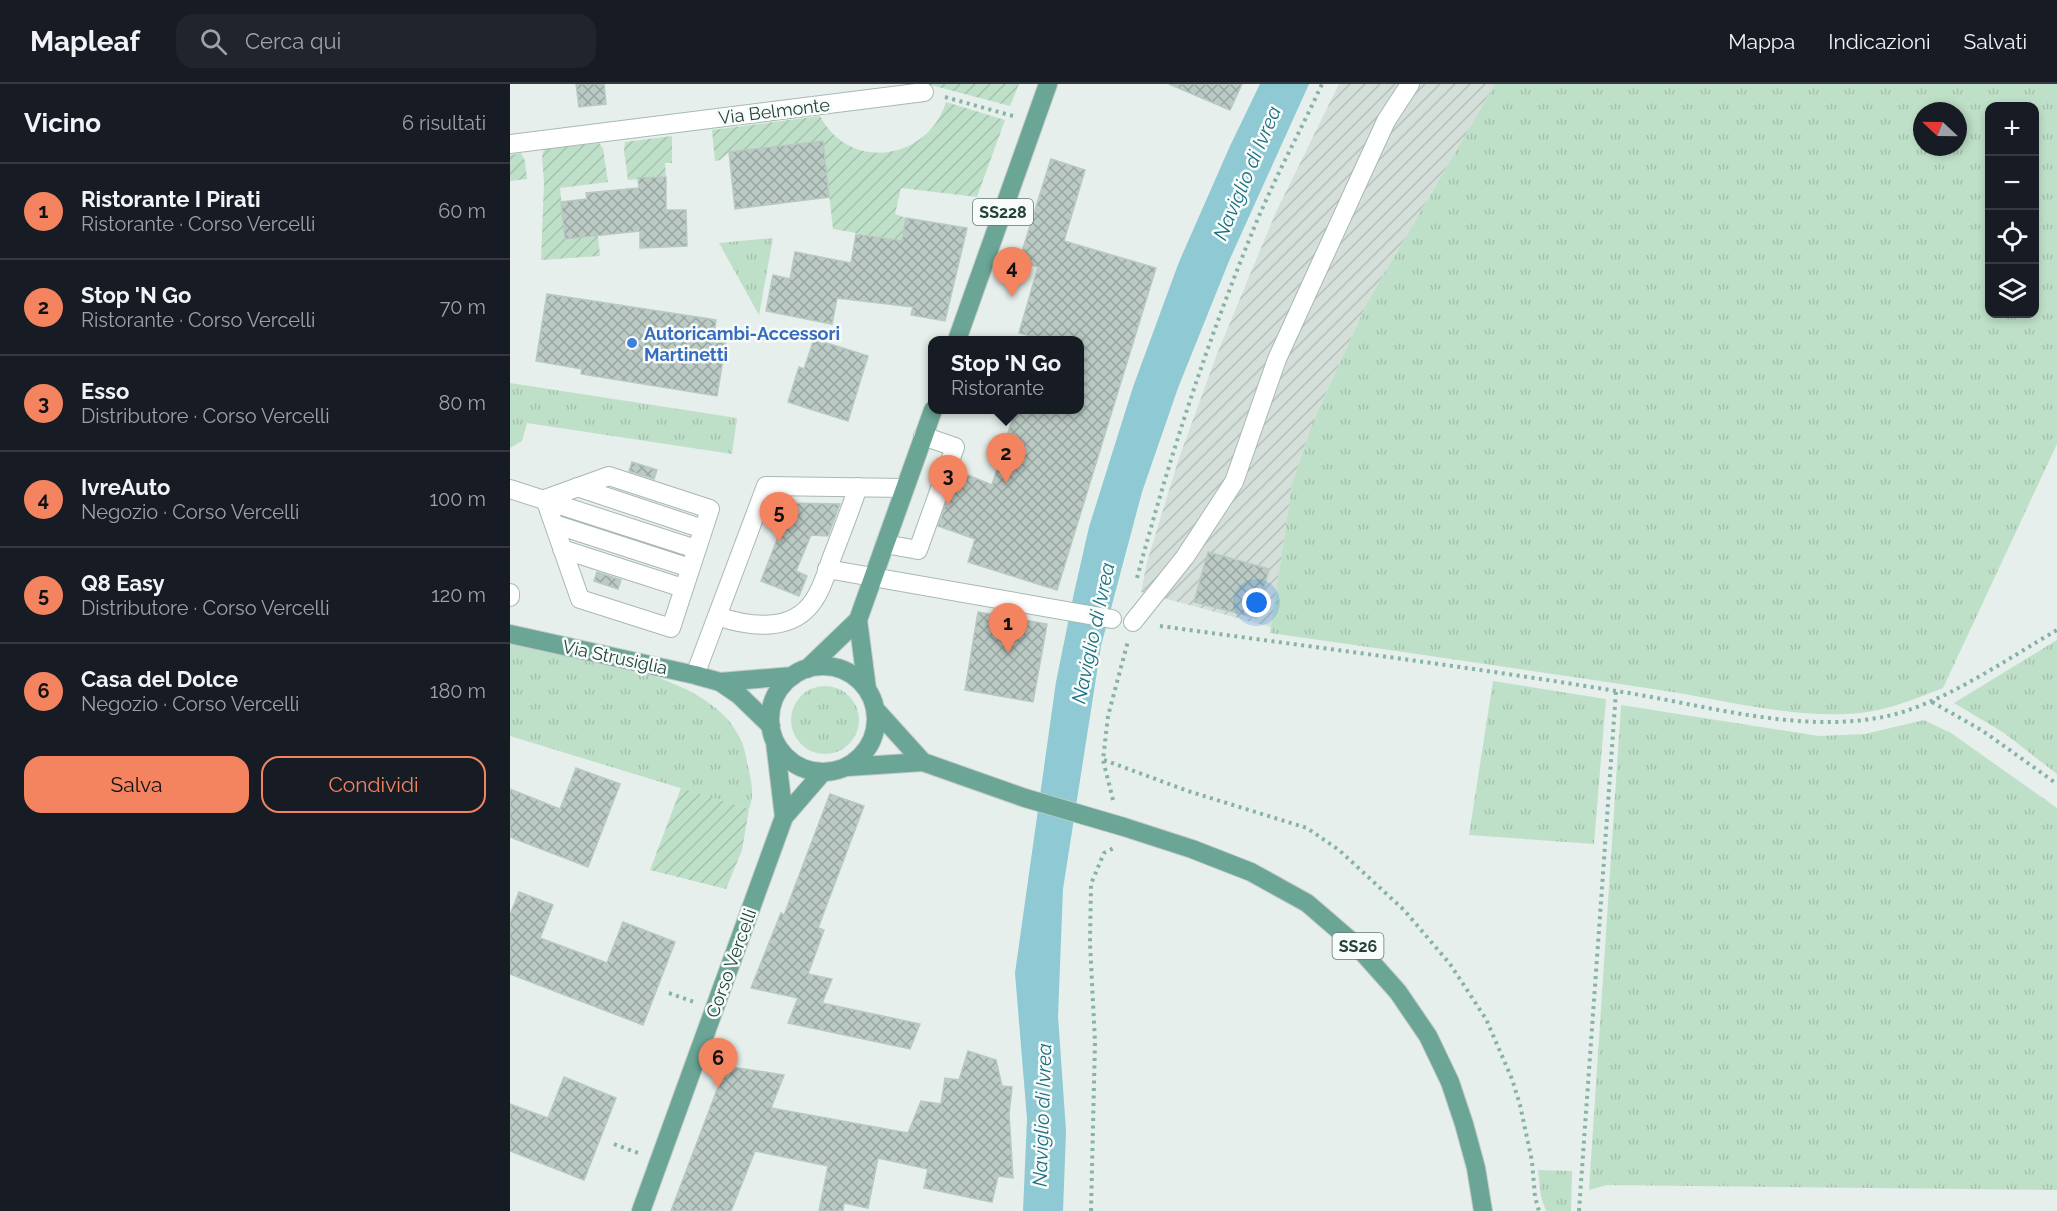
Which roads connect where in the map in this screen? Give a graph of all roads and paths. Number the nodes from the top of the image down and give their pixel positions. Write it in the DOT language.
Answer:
graph roads {
  1 [pos="1048,84"];
  2 [pos="1322,84"];
  3 [pos="1410,84"];
  4 [pos="924,92"];
  5 [pos="1035,122"];
  6 [pos="510,144"];
  7 [pos="958,336"];
  8 [pos="931,414"];
  9 [pos="923,436"];
  10 [pos="858,487"];
  11 [pos="577,488"];
  12 [pos="905,488"];
  13 [pos="510,489"];
  14 [pos="545,499"];
  15 [pos="554,524"];
  16 [pos="703,529"];
  17 [pos="885,544"];
  18 [pos="562,549"];
  19 [pos="696,549"];
  20 [pos="690,568"];
  21 [pos="827,569"];
  22 [pos="873,578"];
  23 [pos="1136,584"];
  24 [pos="683,588"];
  25 [pos="717,616"];
  26 [pos="1112,619"];
  27 [pos="858,620"];
  28 [pos="1133,622"];
  29 [pos="2057,630"];
  30 [pos="510,634"];
  31 [pos="800,672"];
  32 [pos="695,675"];
  33 [pos="720,682"];
  34 [pos="867,689"];
  35 [pos="1616,691"];
  36 [pos="1931,702"];
  37 [pos="875,709"];
  38 [pos="773,733"];
  39 [pos="923,762"];
  40 [pos="846,767"];
  41 [pos="823,772"];
  42 [pos="2057,784"];
  43 [pos="784,817"];
  44 [pos="1124,827"];
  45 [pos="641,1211"];
  46 [pos="1091,1211"];
  47 [pos="1483,1211"];
  48 [pos="1579,1211"];
  1 -- 5 [label="main road, SS228"];
  2 -- 23 [label="path"];
  3 -- 28 [label="street"];
  4 -- 5 [label="path"];
  4 -- 6 [label="street, Via Belmonte"];
  5 -- 7 [label="main road, SS228"];
  8 -- 9 [label="main road"];
  9 -- 12 [label="main road"];
  9 -- 17 [label="street"];
  10 -- 12 [label="street"];
  10 -- 21 [label="street"];
  10 -- 25 [label="street"];
  11 -- 14 [label="street"];
  11 -- 16 [label="street"];
  11 -- 16 [label="street"];
  12 -- 17 [label="main road"];
  13 -- 14 [label="street"];
  14 -- 15 [label="street"];
  14 -- 19 [label="street"];
  15 -- 18 [label="street"];
  15 -- 20 [label="street"];
  16 -- 19 [label="street"];
  17 -- 22 [label="main road"];
  18 -- 24 [label="street"];
  18 -- 24 [label="street"];
  19 -- 20 [label="street"];
  20 -- 24 [label="street"];
  21 -- 22 [label="street"];
  21 -- 25 [label="street"];
  22 -- 26 [label="street"];
  22 -- 27 [label="main road"];
  25 -- 32 [label="street"];
  27 -- 31 [label="main road"];
  27 -- 34 [label="main road"];
  28 -- 35 [label="path"];
  28 -- 44 [label="path"];
  29 -- 36 [label="path"];
  30 -- 32 [label="main road, Via Strusiglia"];
  31 -- 33 [label="main road, Via Strusiglia"];
  31 -- 34 [label="main road"];
  31 -- 38 [label="main road"];
  32 -- 33 [label="main road, Via Strusiglia"];
  33 -- 38 [label="main road, Via Strusiglia"];
  34 -- 37 [label="main road"];
  35 -- 36 [label="path"];
  35 -- 48 [label="path"];
  36 -- 42 [label="path"];
  37 -- 39 [label="main road, SS26"];
  37 -- 40 [label="main road"];
  38 -- 41 [label="main road"];
  38 -- 43 [label="main road, Corso Vercelli"];
  39 -- 40 [label="main road, SS26"];
  39 -- 44 [label="main road, SS26"];
  40 -- 41 [label="main road"];
  41 -- 43 [label="main road, Corso Vercelli"];
  43 -- 45 [label="main road, Corso Vercelli"];
  44 -- 46 [label="path"];
  44 -- 47 [label="main road, SS26"];
}
